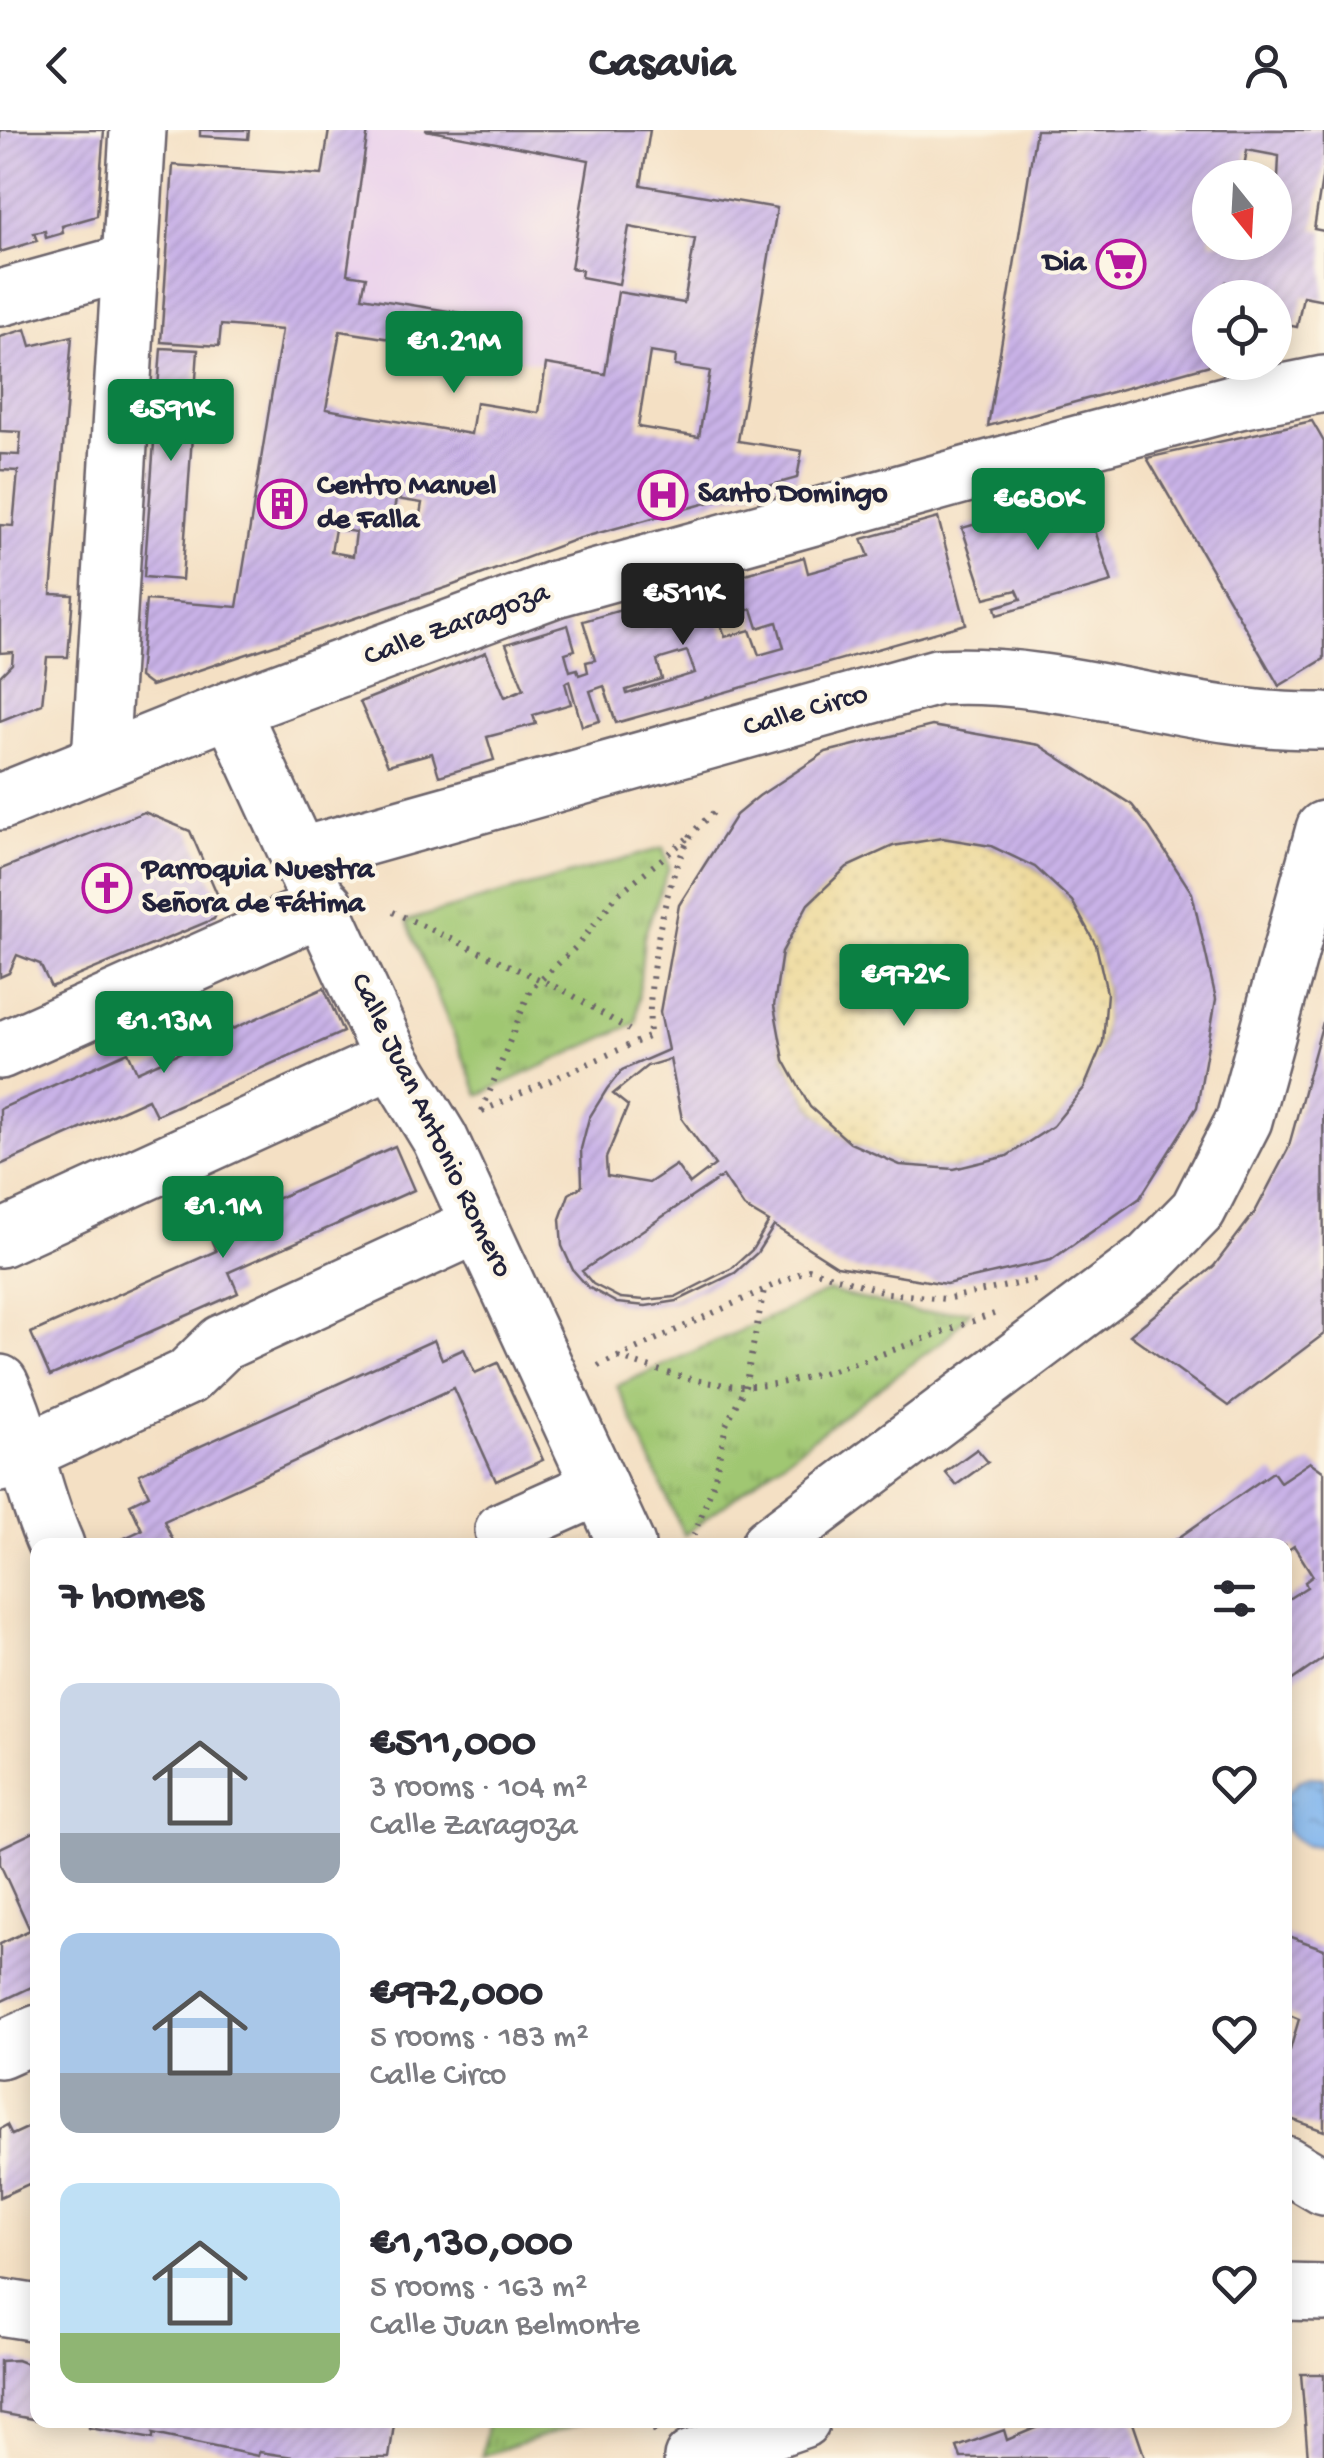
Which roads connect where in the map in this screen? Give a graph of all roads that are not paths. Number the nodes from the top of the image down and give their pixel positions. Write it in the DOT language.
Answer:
graph roads {
  1 [pos="138,130"];
  2 [pos="130,262"];
  3 [pos="0,298"];
  4 [pos="1324,384"];
  5 [pos="231,709"];
  6 [pos="1324,720"];
  7 [pos="100,760"];
  8 [pos="0,802"];
  9 [pos="1324,829"];
  10 [pos="299,856"];
  11 [pos="325,906"];
  12 [pos="0,1050"];
  13 [pos="392,1060"];
  14 [pos="480,1224"];
  15 [pos="0,1240"];
  16 [pos="0,1383"];
  17 [pos="12,1459"];
  18 [pos="580,1496"];
  19 [pos="503,1530"];
  20 [pos="53,1538"];
  21 [pos="624,1538"];
  22 [pos="777,1538"];
  23 [pos="30,2037"];
  24 [pos="0,2050"];
  25 [pos="1292,2168"];
  26 [pos="1324,2187"];
  27 [pos="0,2306"];
  28 [pos="30,2311"];
  29 [pos="779,2428"];
  30 [pos="692,2458"];
  1 -- 2 [label="street"];
  2 -- 3 [label="street"];
  2 -- 7 [label="street"];
  4 -- 5 [label="street, Calle Zaragoza"];
  5 -- 7 [label="street, Calle Zaragoza"];
  5 -- 10 [label="street, Calle Juan Antonio Romero"];
  6 -- 10 [label="street, Calle Circo"];
  7 -- 8 [label="street, Calle Zaragoza"];
  9 -- 22 [label="street"];
  10 -- 11 [label="street, Calle Juan Antonio Romero"];
  11 -- 12 [label="street"];
  11 -- 13 [label="street, Calle Juan Antonio Romero"];
  13 -- 14 [label="street, Calle Juan Antonio Romero"];
  13 -- 15 [label="street"];
  14 -- 17 [label="street"];
  14 -- 21 [label="street, Calle Juan Antonio Romero"];
  16 -- 17 [label="street"];
  17 -- 20 [label="street"];
  18 -- 19 [label="street"];
  23 -- 24 [label="street"];
  25 -- 26 [label="street"];
  27 -- 28 [label="street"];
  29 -- 30 [label="street"];
}
